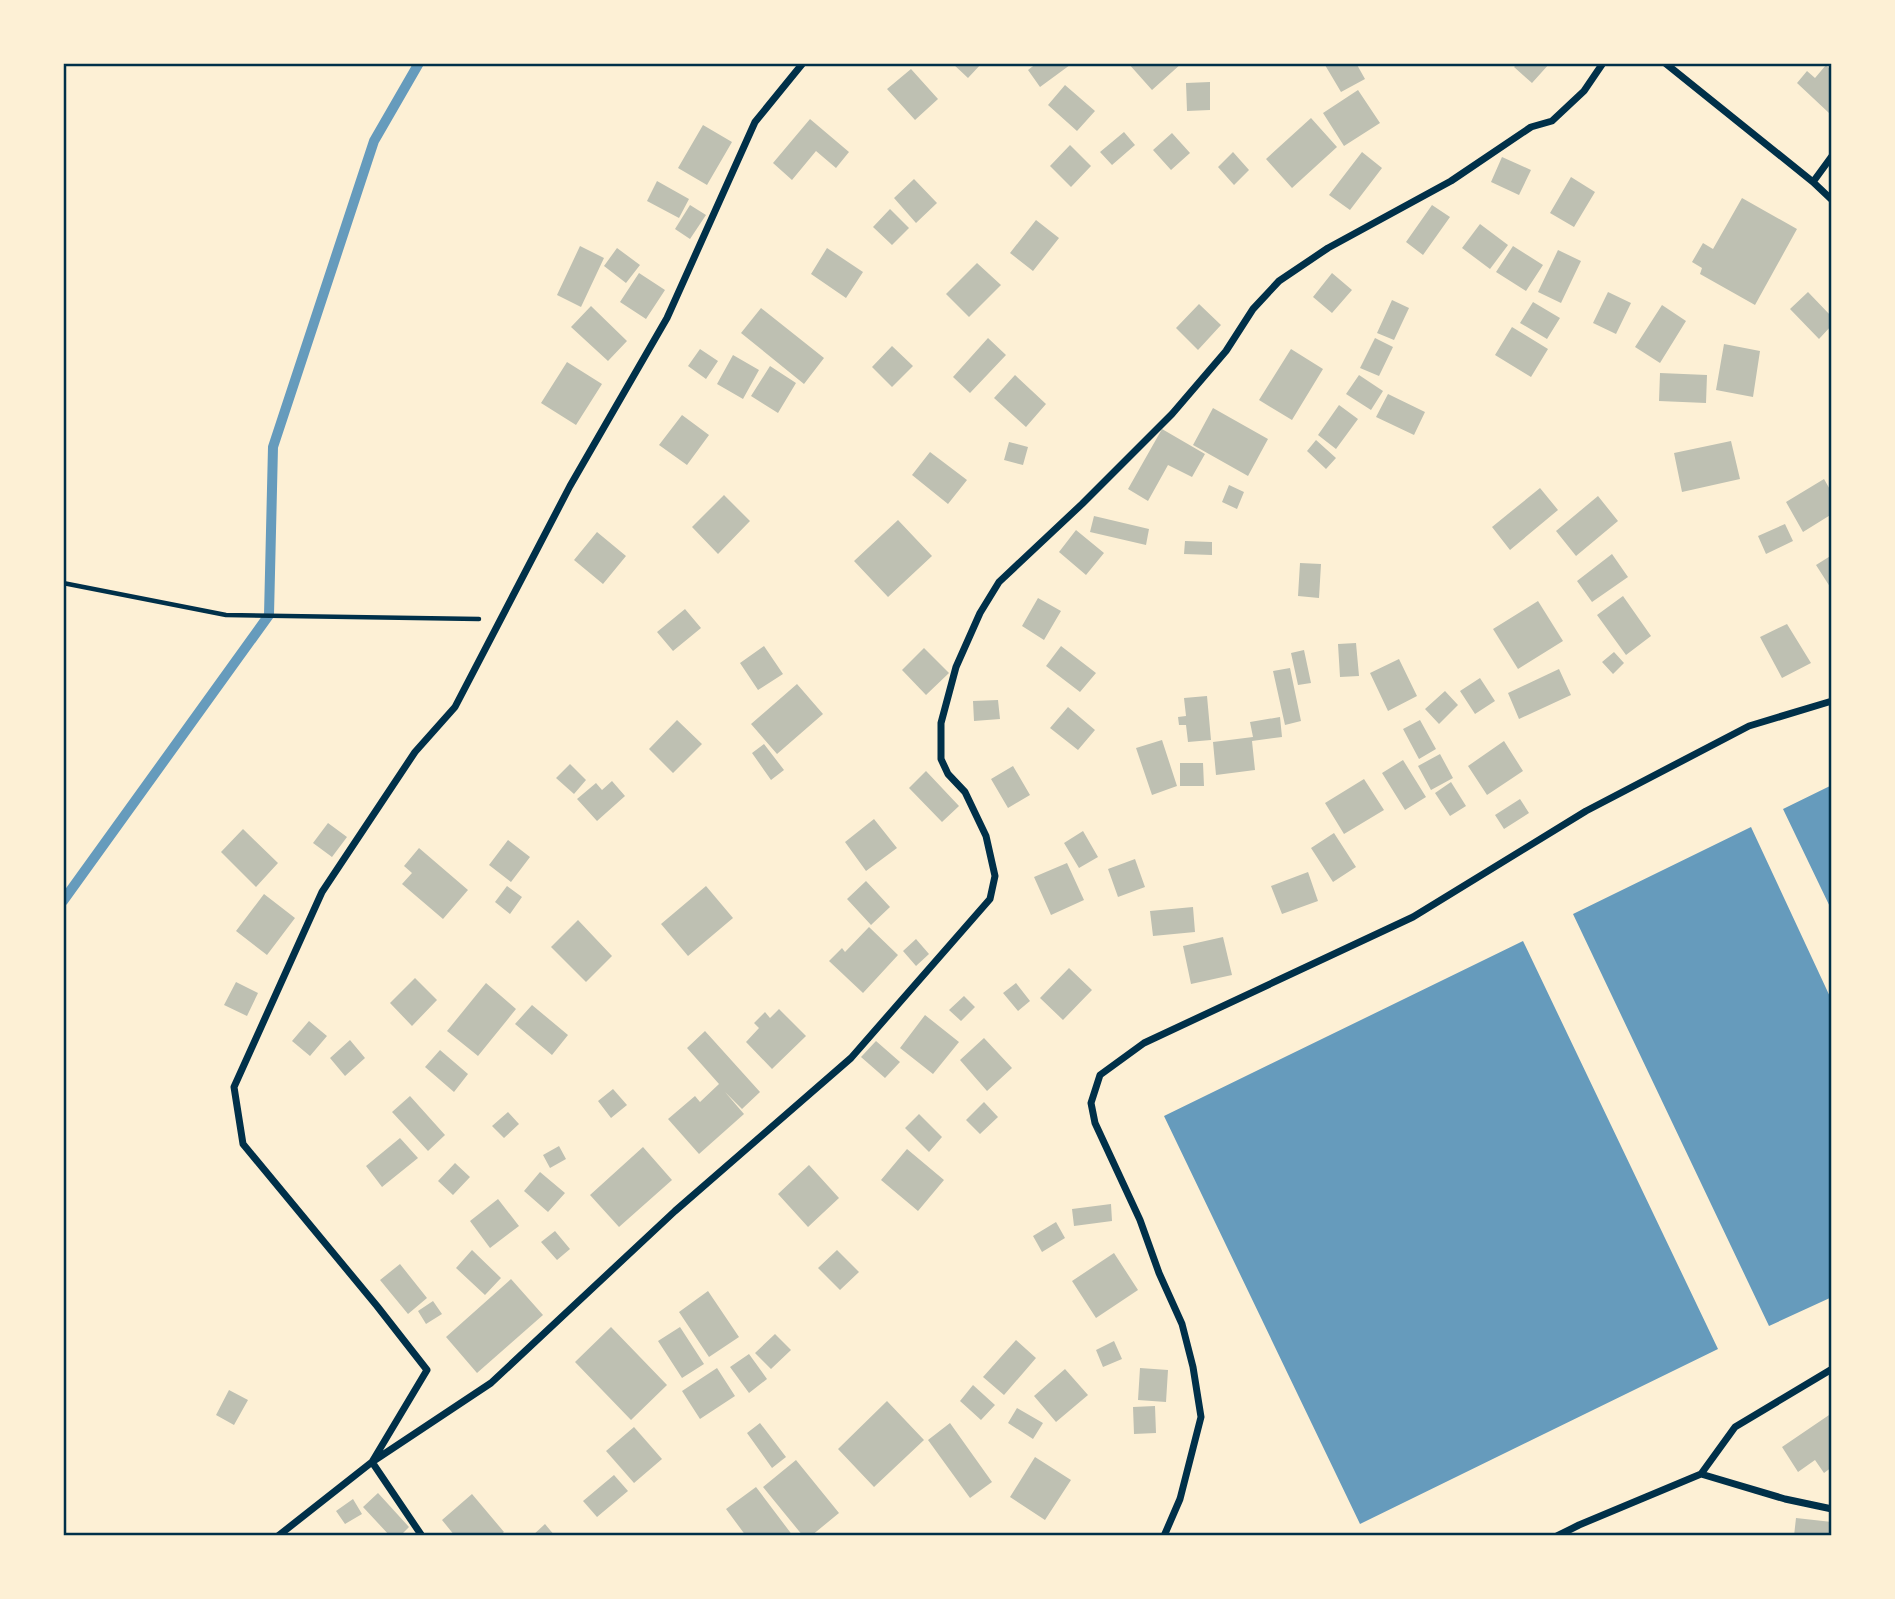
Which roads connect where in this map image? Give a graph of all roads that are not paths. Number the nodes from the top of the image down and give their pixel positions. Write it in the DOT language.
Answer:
graph roads {
  1 [pos="803,63"];
  2 [pos="1603,63"];
  3 [pos="1665,63"];
  4 [pos="1832,156"];
  5 [pos="1813,182"];
  6 [pos="1832,200"];
  7 [pos="1832,701"];
  8 [pos="1832,1369"];
  9 [pos="372,1462"];
  10 [pos="1701,1474"];
  11 [pos="1832,1510"];
  12 [pos="278,1536"];
  13 [pos="422,1536"];
  14 [pos="1164,1536"];
  15 [pos="1557,1536"];
  1 -- 9 [label="street"];
  2 -- 9 [label="street"];
  3 -- 5 [label="street"];
  4 -- 5 [label="street"];
  5 -- 6 [label="street"];
  7 -- 14 [label="street"];
  8 -- 10 [label="street"];
  9 -- 12 [label="street"];
  9 -- 13 [label="street"];
  10 -- 11 [label="street"];
  10 -- 15 [label="street"];
}
